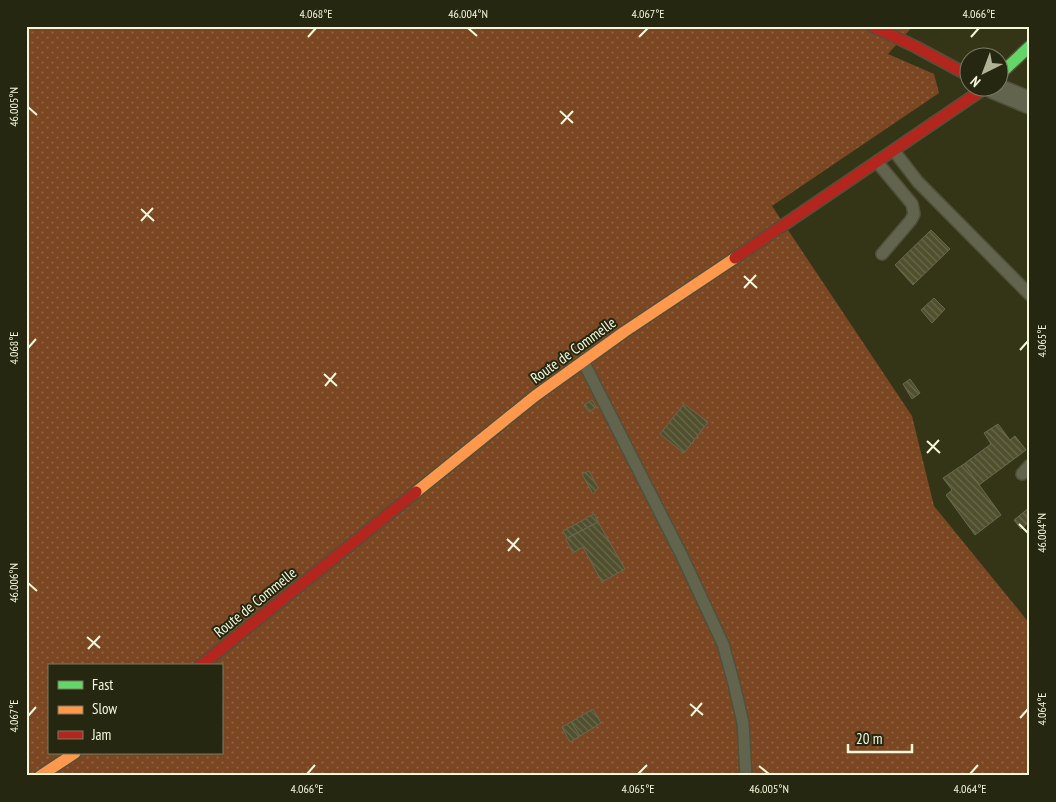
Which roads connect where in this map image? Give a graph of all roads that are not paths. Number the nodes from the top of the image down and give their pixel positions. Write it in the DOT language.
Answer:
graph roads {
  1 [pos="872,26"];
  2 [pos="1030,46"];
  3 [pos="1008,67"];
  4 [pos="958,70"];
  5 [pos="1008,94"];
  6 [pos="971,98"];
  7 [pos="1030,103"];
  8 [pos="894,152"];
  9 [pos="877,162"];
  10 [pos="882,254"];
  11 [pos="1030,295"];
  12 [pos="583,361"];
  13 [pos="1030,465"];
  14 [pos="1022,474"];
  15 [pos="202,664"];
  16 [pos="73,754"];
  17 [pos="40,776"];
  18 [pos="746,776"];
  1 -- 4 [label="street"];
  2 -- 3 [label="street"];
  5 -- 7 [label="street"];
  6 -- 8 [label="street, Route de Commelle"];
  8 -- 9 [label="street, Route de Commelle"];
  8 -- 11 [label="lane"];
  9 -- 10 [label="lane"];
  9 -- 12 [label="street, Route de Commelle"];
  12 -- 15 [label="street, Route de Commelle"];
  12 -- 18 [label="lane"];
  13 -- 14 [label="lane"];
  16 -- 17 [label="street"];
}
